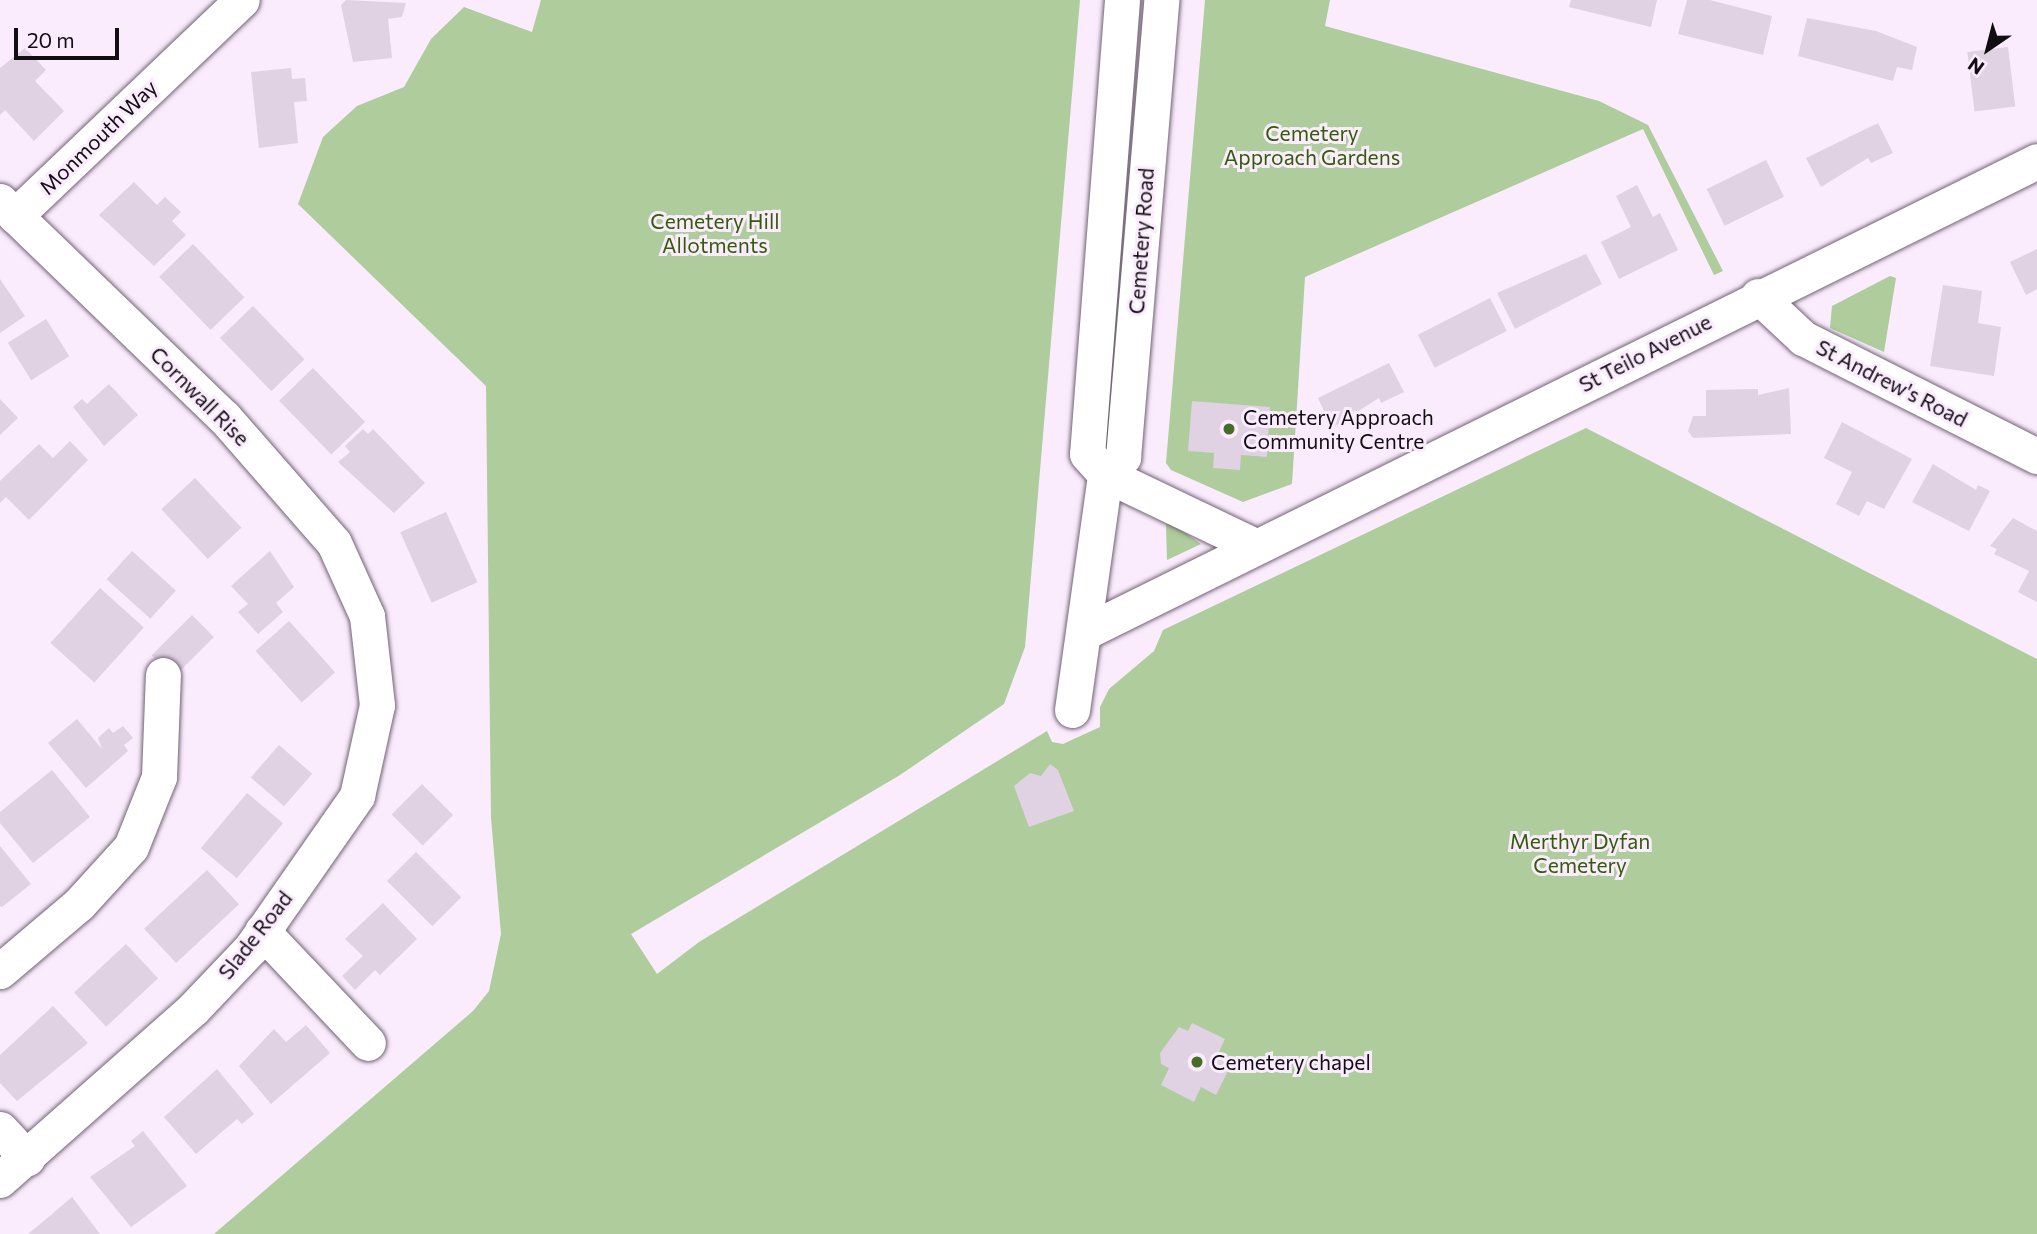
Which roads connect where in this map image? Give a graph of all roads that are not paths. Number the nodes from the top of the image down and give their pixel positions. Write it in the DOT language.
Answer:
graph roads {
  1 [pos="242,0"];
  2 [pos="1122,0"];
  3 [pos="1161,0"];
  4 [pos="2037,161"];
  5 [pos="7,208"];
  6 [pos="1758,296"];
  7 [pos="2037,456"];
  8 [pos="1105,474"];
  9 [pos="1253,545"];
  10 [pos="367,616"];
  11 [pos="1083,632"];
  12 [pos="163,674"];
  13 [pos="1072,710"];
  14 [pos="262,931"];
  15 [pos="0,971"];
  16 [pos="368,1043"];
  17 [pos="0,1129"];
  18 [pos="27,1158"];
  19 [pos="0,1180"];
  1 -- 5 [label="street, Monmouth Way"];
  2 -- 8 [label="street, Cemetery Road"];
  3 -- 8 [label="street, Cemetery Road"];
  4 -- 6 [label="street, St Teilo Avenue"];
  5 -- 10 [label="street, Cornwall Rise"];
  6 -- 7 [label="street, St Andrew's Road"];
  6 -- 9 [label="street, St Teilo Avenue"];
  8 -- 9 [label="street"];
  8 -- 11 [label="street, Cemetery Road"];
  9 -- 11 [label="street, St Teilo Avenue"];
  10 -- 14 [label="street, Slade Road"];
  11 -- 13 [label="street, Cemetery Road"];
  12 -- 15 [label="street"];
  14 -- 16 [label="street"];
  14 -- 18 [label="street, Slade Road"];
  17 -- 18 [label="street"];
  18 -- 19 [label="street, Slade Road"];
}
